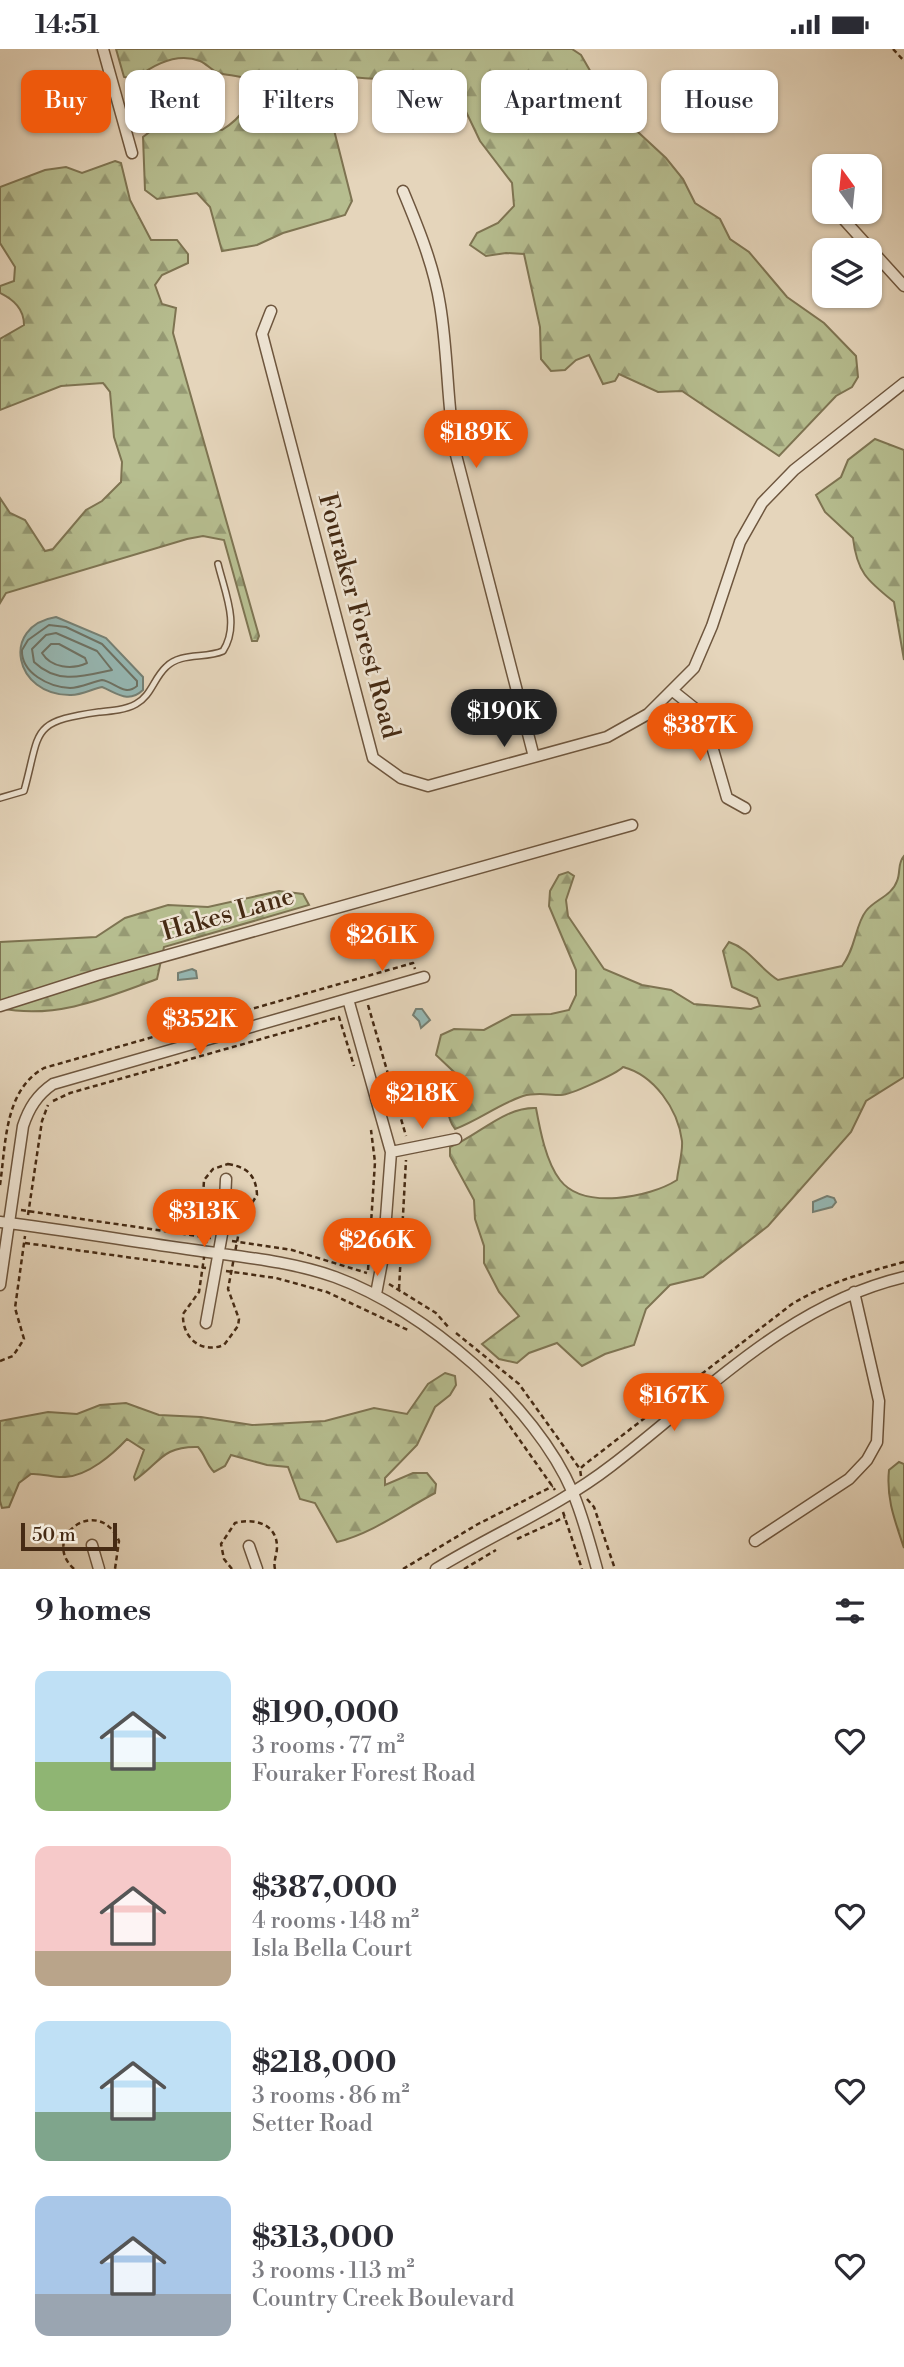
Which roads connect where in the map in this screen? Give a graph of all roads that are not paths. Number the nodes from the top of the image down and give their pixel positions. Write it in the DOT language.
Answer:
graph roads {
  1 [pos="103,49"];
  2 [pos="132,153"];
  3 [pos="403,191"];
  4 [pos="848,224"];
  5 [pos="904,286"];
  6 [pos="271,311"];
  7 [pos="904,383"];
  8 [pos="218,564"];
  9 [pos="673,691"];
  10 [pos="534,757"];
  11 [pos="0,798"];
  12 [pos="745,808"];
  13 [pos="632,825"];
  14 [pos="424,977"];
  15 [pos="348,999"];
  16 [pos="0,1006"];
  17 [pos="456,1139"];
  18 [pos="391,1151"];
  19 [pos="226,1179"];
  20 [pos="5,1223"];
  21 [pos="219,1254"];
  22 [pos="904,1277"];
  23 [pos="0,1285"];
  24 [pos="854,1292"];
  25 [pos="376,1294"];
  26 [pos="206,1323"];
  27 [pos="572,1491"];
  28 [pos="755,1541"];
  29 [pos="92,1545"];
  30 [pos="248,1546"];
  31 [pos="99,1569"];
  32 [pos="257,1569"];
  33 [pos="436,1569"];
  34 [pos="597,1569"];
  1 -- 2 [label="street"];
  3 -- 10 [label="street"];
  4 -- 5 [label="street"];
  6 -- 10 [label="street, Fouraker Forest Road"];
  7 -- 9 [label="street, Fouraker Forest Road"];
  8 -- 11 [label="lane"];
  9 -- 10 [label="street, Fouraker Forest Road"];
  9 -- 12 [label="street"];
  13 -- 16 [label="street, Hakes Lane"];
  14 -- 15 [label="street"];
  15 -- 18 [label="street"];
  15 -- 20 [label="street"];
  17 -- 18 [label="street"];
  18 -- 25 [label="street"];
  19 -- 21 [label="street"];
  20 -- 21 [label="street"];
  20 -- 23 [label="street"];
  21 -- 25 [label="street"];
  21 -- 26 [label="street"];
  22 -- 24 [label="street"];
  24 -- 27 [label="street"];
  24 -- 28 [label="street"];
  25 -- 27 [label="street"];
  27 -- 33 [label="street"];
  27 -- 34 [label="street"];
  29 -- 31 [label="street"];
  30 -- 32 [label="street"];
}
